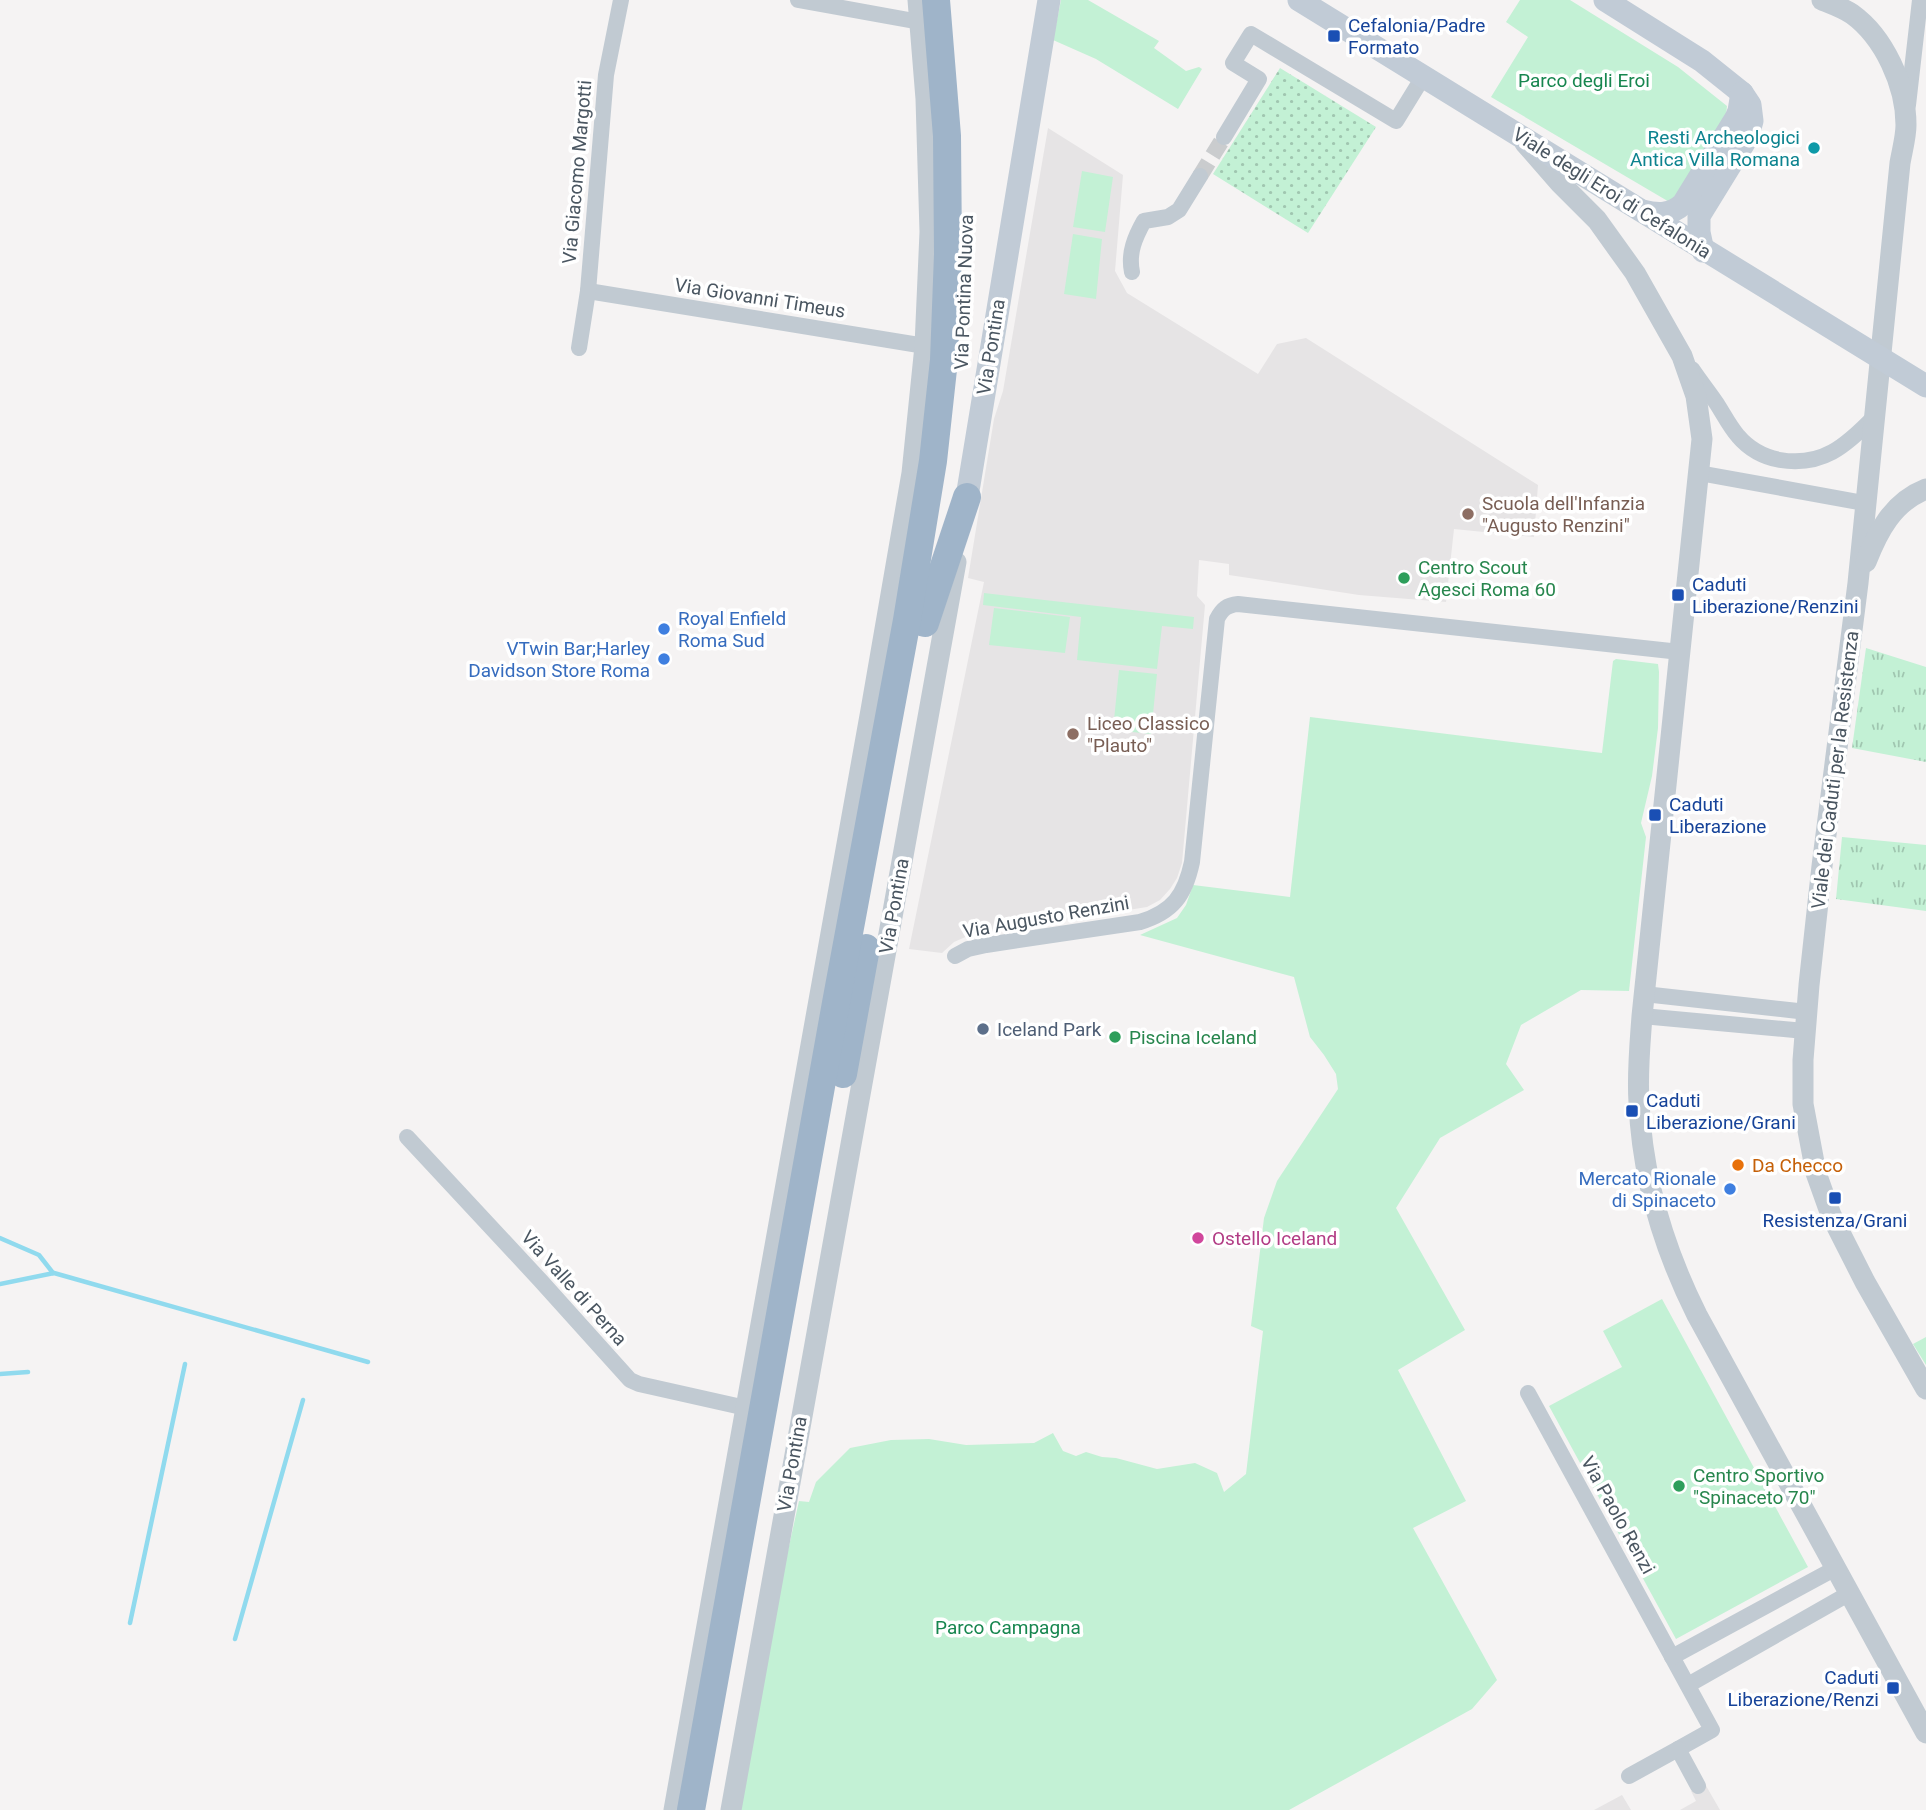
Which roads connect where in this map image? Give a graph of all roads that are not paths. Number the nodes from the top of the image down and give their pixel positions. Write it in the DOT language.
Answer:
graph roads {
  1 [pos="621,0"];
  2 [pos="798,0"];
  3 [pos="918,0"];
  4 [pos="955,0"];
  5 [pos="1049,0"];
  6 [pos="1298,0"];
  7 [pos="1605,0"];
  8 [pos="1822,0"];
  9 [pos="1922,0"];
  10 [pos="928,11"];
  11 [pos="1926,12"];
  12 [pos="1423,77"];
  13 [pos="1742,93"];
  14 [pos="1906,125"];
  15 [pos="1516,133"];
  16 [pos="1224,137"];
  17 [pos="1200,176"];
  18 [pos="1633,207"];
  19 [pos="1703,250"];
  20 [pos="1132,272"];
  21 [pos="588,291"];
  22 [pos="925,346"];
  23 [pos="579,348"];
  24 [pos="1682,356"];
  25 [pos="1926,386"];
  26 [pos="1874,417"];
  27 [pos="1699,473"];
  28 [pos="1926,489"];
  29 [pos="967,497"];
  30 [pos="1864,503"];
  31 [pos="1857,583"];
  32 [pos="916,622"];
  33 [pos="1680,652"];
  34 [pos="955,956"];
  35 [pos="1643,1005"];
  36 [pos="1806,1021"];
  37 [pos="407,1137"];
  38 [pos="1926,1389"];
  39 [pos="1528,1393"];
  40 [pos="746,1408"];
  41 [pos="1836,1568"];
  42 [pos="1850,1593"];
  43 [pos="1672,1657"];
  44 [pos="1688,1685"];
  45 [pos="1926,1733"];
  46 [pos="1678,1749"];
  47 [pos="1629,1776"];
  48 [pos="1699,1786"];
  49 [pos="674,1810"];
  50 [pos="691,1810"];
  51 [pos="710,1810"];
  52 [pos="731,1810"];
  1 -- 21 [label="street, Via Giacomo Margotti"];
  2 -- 10 [label="street"];
  3 -- 10 [label="street"];
  4 -- 32 [label="highway, Via Pontina Nuova"];
  5 -- 29 [label="main road, Via Pontina"];
  6 -- 12 [label="main road, Viale degli Eroi di Cefalonia"];
  7 -- 13 [label="main road"];
  8 -- 14 [label="street, Viale dei Caduti per la Resistenza"];
  9 -- 11 [label="street"];
  9 -- 14 [label="street, Viale dei Caduti per la Resistenza"];
  10 -- 22 [label="street"];
  10 -- 32 [label="highway, Via Pontina Nuova"];
  12 -- 15 [label="main road, Viale degli Eroi di Cefalonia"];
  12 -- 16 [label="street"];
  13 -- 18 [label="main road"];
  13 -- 19 [label="main road"];
  14 -- 26 [label="street, Viale dei Caduti per la Resistenza"];
  15 -- 18 [label="main road, Viale degli Eroi di Cefalonia"];
  15 -- 24 [label="street"];
  17 -- 20 [label="street"];
  18 -- 19 [label="main road, Viale degli Eroi di Cefalonia"];
  19 -- 25 [label="main road, Viale degli Eroi di Cefalonia"];
  21 -- 22 [label="street, Via Giovanni Timeus"];
  21 -- 23 [label="street, Via Giacomo Margotti"];
  22 -- 40 [label="street"];
  24 -- 26 [label="street"];
  24 -- 27 [label="street"];
  26 -- 30 [label="street, Viale dei Caduti per la Resistenza"];
  27 -- 30 [label="street"];
  27 -- 33 [label="street"];
  28 -- 31 [label="street"];
  29 -- 32 [label="highway"];
  29 -- 52 [label="street, Via Pontina"];
  30 -- 31 [label="street, Viale dei Caduti per la Resistenza"];
  31 -- 36 [label="street, Viale dei Caduti per la Resistenza"];
  32 -- 50 [label="highway, Via Pontina"];
  32 -- 51 [label="highway, Via Pontina"];
  33 -- 34 [label="street, Via Augusto Renzini"];
  33 -- 35 [label="street"];
  35 -- 36 [label="street"];
  35 -- 41 [label="street"];
  36 -- 38 [label="street, Viale dei Caduti per la Resistenza"];
  37 -- 40 [label="street, Via Valle di Perna"];
  39 -- 43 [label="street, Via Paolo Renzi"];
  40 -- 49 [label="street"];
  41 -- 42 [label="street"];
  41 -- 43 [label="street"];
  42 -- 44 [label="street"];
  42 -- 45 [label="street"];
  43 -- 44 [label="street, Via Paolo Renzi"];
  44 -- 46 [label="street, Via Paolo Renzi"];
  46 -- 47 [label="street, Via Paolo Renzi"];
  46 -- 48 [label="street"];
}
